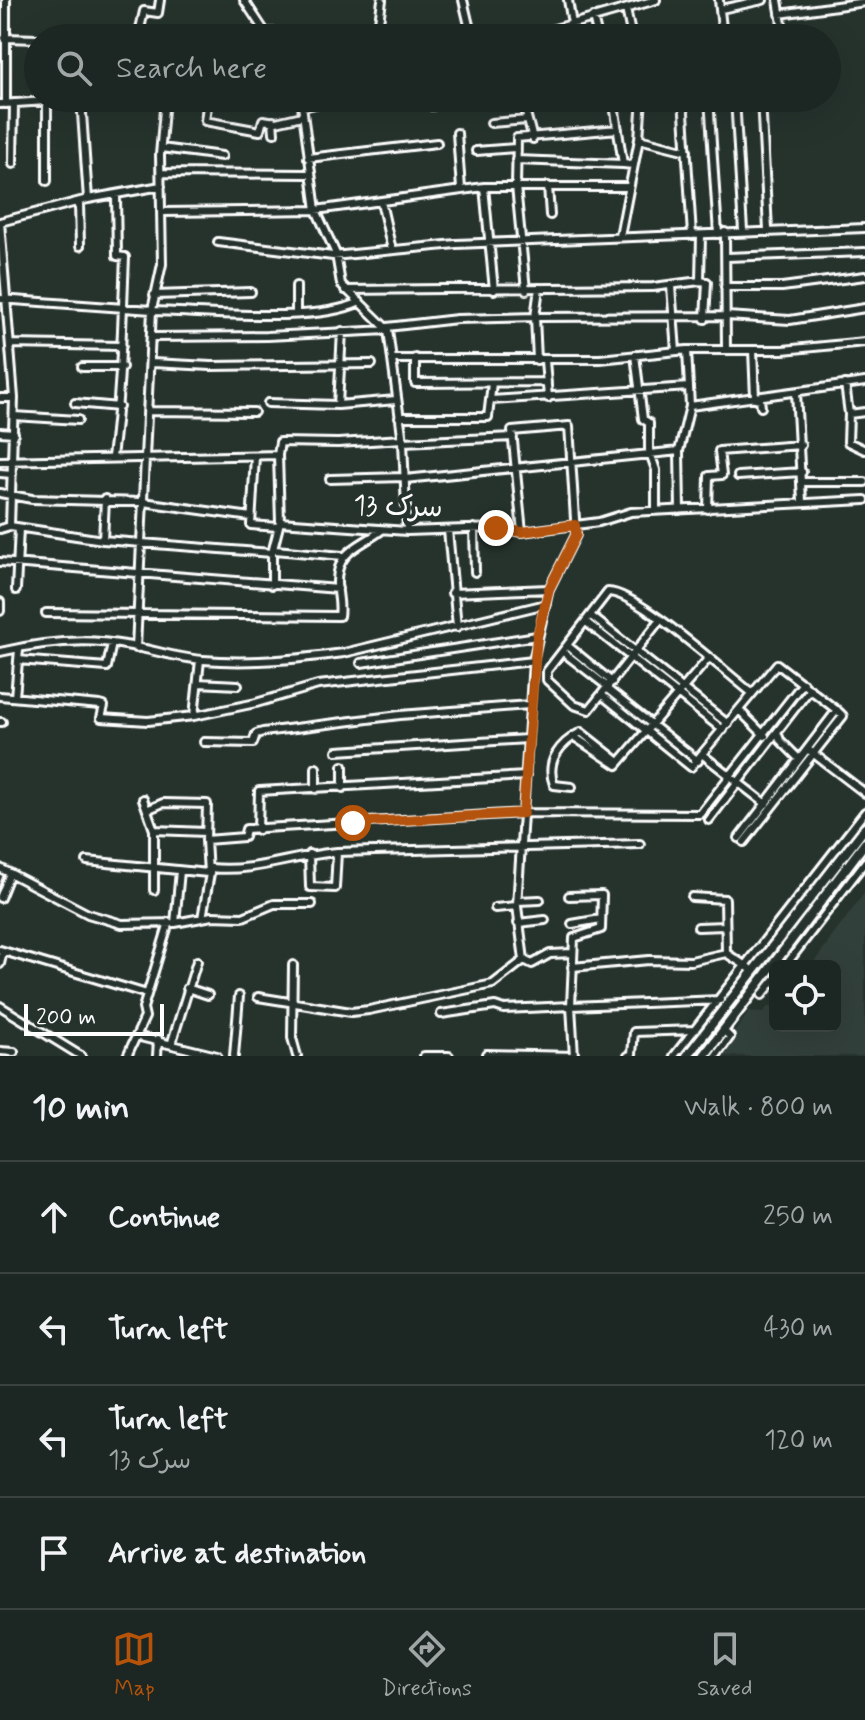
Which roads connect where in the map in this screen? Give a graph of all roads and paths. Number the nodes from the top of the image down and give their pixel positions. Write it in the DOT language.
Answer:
graph roads {
  1 [pos="6,0"];
  2 [pos="160,0"];
  3 [pos="244,0"];
  4 [pos="382,0"];
  5 [pos="463,0"];
  6 [pos="568,0"];
  7 [pos="656,0"];
  8 [pos="719,0"];
  9 [pos="763,0"];
  10 [pos="778,0"];
  11 [pos="865,2"];
  12 [pos="626,9"];
  13 [pos="721,9"];
  14 [pos="780,14"];
  15 [pos="593,17"];
  16 [pos="141,24"];
  17 [pos="261,24"];
  18 [pos="379,24"];
  19 [pos="469,24"];
  20 [pos="572,24"];
  21 [pos="595,24"];
  22 [pos="629,24"];
  23 [pos="722,24"];
  24 [pos="782,24"];
  25 [pos="5,38"];
  26 [pos="24,39"];
  27 [pos="2,50"];
  28 [pos="7,104"];
  29 [pos="47,112"];
  30 [pos="82,112"];
  31 [pos="164,112"];
  32 [pos="206,112"];
  33 [pos="302,112"];
  34 [pos="526,112"];
  35 [pos="615,112"];
  36 [pos="641,112"];
  37 [pos="684,112"];
  38 [pos="710,112"];
  39 [pos="736,112"];
  40 [pos="762,112"];
  41 [pos="302,116"];
  42 [pos="527,120"];
  43 [pos="273,121"];
  44 [pos="491,123"];
  45 [pos="618,129"];
  46 [pos="274,133"];
  47 [pos="457,133"];
  48 [pos="533,139"];
  49 [pos="639,139"];
  50 [pos="437,143"];
  51 [pos="161,148"];
  52 [pos="515,148"];
  53 [pos="476,151"];
  54 [pos="687,151"];
  55 [pos="222,156"];
  56 [pos="308,158"];
  57 [pos="516,160"];
  58 [pos="13,164"];
  59 [pos="623,164"];
  60 [pos="633,165"];
  61 [pos="161,173"];
  62 [pos="309,174"];
  63 [pos="47,181"];
  64 [pos="161,186"];
  65 [pos="516,186"];
  66 [pos="548,186"];
  67 [pos="484,187"];
  68 [pos="628,187"];
  69 [pos="461,189"];
  70 [pos="116,196"];
  71 [pos="88,199"];
  72 [pos="79,202"];
  73 [pos="381,202"];
  74 [pos="316,210"];
  75 [pos="162,212"];
  76 [pos="550,215"];
  77 [pos="0,222"];
  78 [pos="865,228"];
  79 [pos="768,230"];
  80 [pos="743,231"];
  81 [pos="722,233"];
  82 [pos="692,235"];
  83 [pos="701,235"];
  84 [pos="620,236"];
  85 [pos="218,242"];
  86 [pos="520,243"];
  87 [pos="489,244"];
  88 [pos="80,246"];
  89 [pos="392,250"];
  90 [pos="865,252"];
  91 [pos="336,254"];
  92 [pos="727,257"];
  93 [pos="2,266"];
  94 [pos="865,276"];
  95 [pos="700,281"];
  96 [pos="296,286"];
  97 [pos="671,286"];
  98 [pos="725,287"];
  99 [pos="539,288"];
  100 [pos="345,290"];
  101 [pos="494,290"];
  102 [pos="526,290"];
  103 [pos="251,292"];
  104 [pos="154,295"];
  105 [pos="3,299"];
  106 [pos="360,302"];
  107 [pos="121,307"];
  108 [pos="865,308"];
  109 [pos="153,310"];
  110 [pos="296,312"];
  111 [pos="727,316"];
  112 [pos="535,317"];
  113 [pos="673,318"];
  114 [pos="705,319"];
  115 [pos="387,328"];
  116 [pos="342,331"];
  117 [pos="152,337"];
  118 [pos="0,341"];
  119 [pos="10,342"];
  120 [pos="865,342"];
  121 [pos="122,346"];
  122 [pos="726,349"];
  123 [pos="687,350"];
  124 [pos="753,350"];
  125 [pos="676,351"];
  126 [pos="11,353"];
  127 [pos="0,354"];
  128 [pos="635,355"];
  129 [pos="415,358"];
  130 [pos="392,359"];
  131 [pos="537,360"];
  132 [pos="545,360"];
  133 [pos="152,363"];
  134 [pos="341,364"];
  135 [pos="372,364"];
  136 [pos="82,367"];
  137 [pos="122,367"];
  138 [pos="547,382"];
  139 [pos="865,382"];
  140 [pos="492,383"];
  141 [pos="845,384"];
  142 [pos="689,387"];
  143 [pos="641,392"];
  144 [pos="796,392"];
  145 [pos="0,398"];
  146 [pos="14,398"];
  147 [pos="548,398"];
  148 [pos="755,398"];
  149 [pos="396,400"];
  150 [pos="491,400"];
  151 [pos="75,403"];
  152 [pos="268,403"];
  153 [pos="338,405"];
  154 [pos="690,406"];
  155 [pos="119,407"];
  156 [pos="761,407"];
  157 [pos="149,411"];
  158 [pos="254,412"];
  159 [pos="865,412"];
  160 [pos="849,414"];
  161 [pos="14,416"];
  162 [pos="399,417"];
  163 [pos="78,420"];
  164 [pos="0,432"];
  165 [pos="14,433"];
  166 [pos="513,437"];
  167 [pos="403,440"];
  168 [pos="801,445"];
  169 [pos="865,450"];
  170 [pos="679,451"];
  171 [pos="278,455"];
  172 [pos="652,455"];
  173 [pos="147,456"];
  174 [pos="255,456"];
  175 [pos="112,457"];
  176 [pos="0,461"];
  177 [pos="12,461"];
  178 [pos="573,463"];
  179 [pos="516,469"];
  180 [pos="802,472"];
  181 [pos="0,473"];
  182 [pos="12,474"];
  183 [pos="738,476"];
  184 [pos="405,478"];
  185 [pos="330,479"];
  186 [pos="803,482"];
  187 [pos="865,482"];
  188 [pos="0,493"];
  189 [pos="12,493"];
  190 [pos="105,499"];
  191 [pos="865,500"];
  192 [pos="802,501"];
  193 [pos="143,502"];
  194 [pos="708,509"];
  195 [pos="680,510"];
  196 [pos="656,511"];
  197 [pos="251,517"];
  198 [pos="279,524"];
  199 [pos="575,525"];
  200 [pos="10,526"];
  201 [pos="19,528"];
  202 [pos="474,528"];
  203 [pos="0,529"];
  204 [pos="382,530"];
  205 [pos="448,530"];
  206 [pos="407,531"];
  207 [pos="522,532"];
  208 [pos="103,540"];
  209 [pos="140,544"];
  210 [pos="274,552"];
  211 [pos="343,556"];
  212 [pos="0,562"];
  213 [pos="18,563"];
  214 [pos="475,572"];
  215 [pos="137,573"];
  216 [pos="272,585"];
  217 [pos="338,589"];
  218 [pos="549,589"];
  219 [pos="16,590"];
  220 [pos="452,593"];
  221 [pos="0,602"];
  222 [pos="546,604"];
  223 [pos="0,611"];
  224 [pos="46,613"];
  225 [pos="139,615"];
  226 [pos="588,619"];
  227 [pos="660,620"];
  228 [pos="457,627"];
  229 [pos="537,636"];
  230 [pos="112,643"];
  231 [pos="136,648"];
  232 [pos="19,649"];
  233 [pos="566,649"];
  234 [pos="0,652"];
  235 [pos="634,654"];
  236 [pos="708,659"];
  237 [pos="18,660"];
  238 [pos="200,660"];
  239 [pos="533,661"];
  240 [pos="361,663"];
  241 [pos="198,683"];
  242 [pos="803,683"];
  243 [pos="238,685"];
  244 [pos="607,689"];
  245 [pos="810,689"];
  246 [pos="680,690"];
  247 [pos="752,693"];
  248 [pos="0,696"];
  249 [pos="15,697"];
  250 [pos="529,705"];
  251 [pos="739,710"];
  252 [pos="194,716"];
  253 [pos="653,725"];
  254 [pos="725,727"];
  255 [pos="765,730"];
  256 [pos="648,732"];
  257 [pos="776,737"];
  258 [pos="527,739"];
  259 [pos="204,742"];
  260 [pos="337,751"];
  261 [pos="810,751"];
  262 [pos="700,758"];
  263 [pos="799,759"];
  264 [pos="343,766"];
  265 [pos="316,768"];
  266 [pos="526,776"];
  267 [pos="731,777"];
  268 [pos="738,782"];
  269 [pos="572,787"];
  270 [pos="343,788"];
  271 [pos="316,789"];
  272 [pos="865,793"];
  273 [pos="143,799"];
  274 [pos="768,806"];
  275 [pos="149,809"];
  276 [pos="865,812"];
  277 [pos="523,813"];
  278 [pos="709,820"];
  279 [pos="865,828"];
  280 [pos="154,830"];
  281 [pos="258,830"];
  282 [pos="206,836"];
  283 [pos="850,839"];
  284 [pos="742,840"];
  285 [pos="865,843"];
  286 [pos="640,844"];
  287 [pos="521,846"];
  288 [pos="337,852"];
  289 [pos="309,854"];
  290 [pos="87,861"];
  291 [pos="865,862"];
  292 [pos="0,868"];
  293 [pos="152,869"];
  294 [pos="180,871"];
  295 [pos="10,873"];
  296 [pos="208,873"];
  297 [pos="154,890"];
  298 [pos="569,896"];
  299 [pos="692,897"];
  300 [pos="0,898"];
  301 [pos="540,900"];
  302 [pos="312,904"];
  303 [pos="517,904"];
  304 [pos="725,904"];
  305 [pos="734,905"];
  306 [pos="495,908"];
  307 [pos="202,918"];
  308 [pos="601,919"];
  309 [pos="545,920"];
  310 [pos="172,923"];
  311 [pos="518,923"];
  312 [pos="572,924"];
  313 [pos="725,926"];
  314 [pos="698,927"];
  315 [pos="2,950"];
  316 [pos="573,953"];
  317 [pos="726,953"];
  318 [pos="524,960"];
  319 [pos="790,960"];
  320 [pos="197,961"];
  321 [pos="0,964"];
  322 [pos="293,965"];
  323 [pos="572,967"];
  324 [pos="747,967"];
  325 [pos="756,971"];
  326 [pos="769,986"];
  327 [pos="187,988"];
  328 [pos="147,994"];
  329 [pos="208,995"];
  330 [pos="762,995"];
  331 [pos="239,996"];
  332 [pos="258,997"];
  333 [pos="720,1000"];
  334 [pos="293,1001"];
  335 [pos="0,1006"];
  336 [pos="571,1006"];
  337 [pos="441,1014"];
  338 [pos="695,1030"];
  339 [pos="723,1030"];
  340 [pos="136,1036"];
  341 [pos="158,1039"];
  342 [pos="172,1042"];
  343 [pos="0,1051"];
  344 [pos="14,1052"];
  345 [pos="486,1054"];
  346 [pos="81,1056"];
  347 [pos="127,1056"];
  348 [pos="157,1056"];
  349 [pos="217,1056"];
  350 [pos="230,1056"];
  351 [pos="297,1056"];
  352 [pos="424,1056"];
  353 [pos="449,1056"];
  354 [pos="575,1056"];
  355 [pos="621,1056"];
  356 [pos="628,1056"];
  357 [pos="674,1056"];
  358 [pos="687,1056"];
  359 [pos="704,1056"];
  360 [pos="716,1056"];
  1 -- 25 [label="street"];
  2 -- 16 [label="street"];
  3 -- 17 [label="street"];
  4 -- 18 [label="street"];
  5 -- 19 [label="street"];
  6 -- 20 [label="street"];
  7 -- 12 [label="street"];
  8 -- 13 [label="street"];
  9 -- 13 [label="street"];
  10 -- 14 [label="street"];
  11 -- 14 [label="street"];
  12 -- 15 [label="street"];
  12 -- 22 [label="street"];
  13 -- 23 [label="street"];
  14 -- 24 [label="street"];
  15 -- 20 [label="street"];
  15 -- 21 [label="street"];
  25 -- 26 [label="street"];
  25 -- 27 [label="street"];
  27 -- 28 [label="street"];
  28 -- 58 [label="street"];
  29 -- 63 [label="street"];
  30 -- 71 [label="street"];
  31 -- 51 [label="street"];
  32 -- 43 [label="street"];
  33 -- 41 [label="street"];
  34 -- 42 [label="street"];
  35 -- 45 [label="street"];
  36 -- 49 [label="street"];
  37 -- 54 [label="street"];
  38 -- 81 [label="street"];
  39 -- 80 [label="street"];
  40 -- 79 [label="street"];
  41 -- 43 [label="street"];
  41 -- 56 [label="street"];
  42 -- 44 [label="street"];
  42 -- 48 [label="street"];
  43 -- 46 [label="street"];
  45 -- 48 [label="street"];
  45 -- 59 [label="street"];
  47 -- 69 [label="street"];
  48 -- 52 [label="street"];
  49 -- 54 [label="street"];
  49 -- 60 [label="street"];
  50 -- 56 [label="street"];
  51 -- 55 [label="street"];
  51 -- 61 [label="street"];
  52 -- 53 [label="street"];
  52 -- 57 [label="street"];
  54 -- 82 [label="street"];
  56 -- 62 [label="street"];
  57 -- 59 [label="street"];
  57 -- 65 [label="street"];
  59 -- 60 [label="street"];
  60 -- 68 [label="street"];
  61 -- 62 [label="street"];
  61 -- 64 [label="street"];
  62 -- 74 [label="street"];
  64 -- 70 [label="street"];
  64 -- 75 [label="street"];
  65 -- 66 [label="street"];
  65 -- 67 [label="street"];
  65 -- 86 [label="street"];
  66 -- 68 [label="street"];
  66 -- 76 [label="street"];
  67 -- 69 [label="street"];
  67 -- 87 [label="street"];
  68 -- 84 [label="street"];
  69 -- 73 [label="street"];
  70 -- 71 [label="street"];
  70 -- 107 [label="street"];
  71 -- 72 [label="street"];
  72 -- 77 [label="street"];
  72 -- 88 [label="street"];
  73 -- 74 [label="street"];
  73 -- 89 [label="street"];
  74 -- 75 [label="street"];
  74 -- 91 [label="street"];
  75 -- 104 [label="street"];
  77 -- 93 [label="street"];
  78 -- 79 [label="street"];
  79 -- 80 [label="street"];
  80 -- 81 [label="street"];
  81 -- 83 [label="street"];
  81 -- 92 [label="street"];
  82 -- 83 [label="street"];
  82 -- 84 [label="street"];
  83 -- 95 [label="street"];
  84 -- 86 [label="street"];
  85 -- 91 [label="street"];
  86 -- 87 [label="street"];
  86 -- 102 [label="street"];
  87 -- 89 [label="street"];
  87 -- 101 [label="street"];
  89 -- 91 [label="street"];
  90 -- 92 [label="street"];
  91 -- 100 [label="street"];
  92 -- 98 [label="street"];
  93 -- 105 [label="street"];
  94 -- 98 [label="street"];
  95 -- 97 [label="street"];
  95 -- 114 [label="street"];
  96 -- 110 [label="street"];
  97 -- 99 [label="street"];
  97 -- 113 [label="street"];
  98 -- 111 [label="street"];
  99 -- 102 [label="street"];
  99 -- 112 [label="street"];
  100 -- 101 [label="street"];
  100 -- 106 [label="street"];
  101 -- 102 [label="street"];
  103 -- 104 [label="street"];
  104 -- 109 [label="street"];
  105 -- 107 [label="street"];
  105 -- 119 [label="street"];
  106 -- 110 [label="street"];
  106 -- 115 [label="street"];
  107 -- 109 [label="street"];
  107 -- 121 [label="street"];
  108 -- 111 [label="street"];
  109 -- 110 [label="street"];
  109 -- 117 [label="street"];
  111 -- 114 [label="street"];
  111 -- 122 [label="street"];
  112 -- 113 [label="street"];
  112 -- 115 [label="street"];
  112 -- 131 [label="street"];
  113 -- 114 [label="street"];
  113 -- 125 [label="street"];
  115 -- 116 [label="street"];
  115 -- 130 [label="street"];
  116 -- 117 [label="street"];
  116 -- 134 [label="street"];
  117 -- 133 [label="street"];
  118 -- 119 [label="street"];
  119 -- 121 [label="street"];
  119 -- 126 [label="street"];
  120 -- 124 [label="street"];
  121 -- 137 [label="street"];
  122 -- 123 [label="street"];
  122 -- 124 [label="street"];
  123 -- 125 [label="street"];
  123 -- 142 [label="street"];
  124 -- 148 [label="street"];
  125 -- 128 [label="street"];
  126 -- 127 [label="street"];
  126 -- 146 [label="street"];
  128 -- 132 [label="street"];
  128 -- 143 [label="street"];
  129 -- 130 [label="street"];
  129 -- 131 [label="street"];
  129 -- 140 [label="street"];
  130 -- 149 [label="street"];
  131 -- 132 [label="street"];
  132 -- 138 [label="street"];
  133 -- 134 [label="street"];
  133 -- 157 [label="street"];
  134 -- 135 [label="street"];
  134 -- 153 [label="street"];
  136 -- 137 [label="street"];
  137 -- 155 [label="street"];
  138 -- 140 [label="street"];
  138 -- 147 [label="street"];
  139 -- 141 [label="street"];
  140 -- 150 [label="street"];
  141 -- 144 [label="street"];
  141 -- 160 [label="street"];
  142 -- 143 [label="street"];
  142 -- 154 [label="street"];
  143 -- 147 [label="street"];
  143 -- 172 [label="street"];
  144 -- 148 [label="street"];
  144 -- 168 [label="street"];
  145 -- 146 [label="street"];
  146 -- 161 [label="street"];
  147 -- 150 [label="street"];
  148 -- 154 [label="street"];
  148 -- 156 [label="street"];
  149 -- 153 [label="street"];
  149 -- 162 [label="street"];
  150 -- 162 [label="street"];
  151 -- 155 [label="street"];
  152 -- 153 [label="street"];
  154 -- 170 [label="street"];
  155 -- 175 [label="street"];
  157 -- 158 [label="street"];
  157 -- 173 [label="street"];
  159 -- 160 [label="street"];
  160 -- 169 [label="street"];
  161 -- 163 [label="street"];
  161 -- 165 [label="street"];
  162 -- 167 [label="street"];
  164 -- 165 [label="street"];
  165 -- 177 [label="street"];
  166 -- 167 [label="street"];
  166 -- 178 [label="street"];
  166 -- 179 [label="street"];
  167 -- 171 [label="street"];
  167 -- 184 [label="street"];
  168 -- 180 [label="street"];
  168 -- 194 [label="street"];
  170 -- 172 [label="street"];
  170 -- 195 [label="street"];
  171 -- 174 [label="street"];
  171 -- 198 [label="street"];
  172 -- 178 [label="street"];
  172 -- 196 [label="street"];
  173 -- 174 [label="street"];
  173 -- 175 [label="street"];
  173 -- 193 [label="street"];
  174 -- 197 [label="street"];
  175 -- 177 [label="street"];
  176 -- 177 [label="street"];
  177 -- 182 [label="street"];
  178 -- 179 [label="street"];
  178 -- 199 [label="street"];
  179 -- 184 [label="street"];
  179 -- 207 [label="street"];
  180 -- 183 [label="street"];
  180 -- 186 [label="street"];
  181 -- 182 [label="street"];
  182 -- 189 [label="street"];
  184 -- 185 [label="street"];
  184 -- 206 [label="street"];
  186 -- 187 [label="street"];
  186 -- 192 [label="street"];
  188 -- 189 [label="street"];
  189 -- 190 [label="street"];
  189 -- 200 [label="street"];
  190 -- 193 [label="street"];
  190 -- 208 [label="street"];
  191 -- 192 [label="street, سرک 13"];
  192 -- 194 [label="street, سرک 13"];
  193 -- 197 [label="street"];
  193 -- 209 [label="street"];
  194 -- 195 [label="street, سرک 13"];
  195 -- 196 [label="street, سرک 13"];
  196 -- 199 [label="street, سرک 13"];
  197 -- 198 [label="street, سرک 13"];
  198 -- 204 [label="street, سرک 13"];
  198 -- 210 [label="street"];
  199 -- 207 [label="street, سرک 13"];
  199 -- 218 [label="street"];
  200 -- 201 [label="street"];
  200 -- 203 [label="street"];
  201 -- 208 [label="street"];
  201 -- 213 [label="street"];
  202 -- 205 [label="street, سرک 13"];
  202 -- 207 [label="street, سرک 13"];
  202 -- 214 [label="street"];
  204 -- 206 [label="street, سرک 13"];
  204 -- 211 [label="street"];
  205 -- 206 [label="street, سرک 13"];
  205 -- 220 [label="street"];
  208 -- 209 [label="street"];
  209 -- 210 [label="street"];
  209 -- 215 [label="street"];
  210 -- 211 [label="street"];
  210 -- 216 [label="street"];
  211 -- 217 [label="street"];
  212 -- 213 [label="street"];
  213 -- 215 [label="street"];
  213 -- 219 [label="street"];
  215 -- 216 [label="street"];
  215 -- 225 [label="street"];
  216 -- 217 [label="street"];
  217 -- 225 [label="street"];
  218 -- 220 [label="street"];
  218 -- 222 [label="street"];
  220 -- 228 [label="street"];
  221 -- 223 [label="street"];
  222 -- 228 [label="street"];
  222 -- 229 [label="street"];
  224 -- 225 [label="street"];
  225 -- 231 [label="street"];
  226 -- 227 [label="street"];
  226 -- 233 [label="street"];
  226 -- 235 [label="street"];
  227 -- 235 [label="street"];
  227 -- 236 [label="street"];
  228 -- 238 [label="street"];
  229 -- 239 [label="street"];
  229 -- 240 [label="street"];
  230 -- 231 [label="street"];
  230 -- 232 [label="street"];
  230 -- 237 [label="street"];
  231 -- 238 [label="street"];
  232 -- 234 [label="street"];
  232 -- 237 [label="street"];
  233 -- 244 [label="street"];
  233 -- 244 [label="street"];
  235 -- 244 [label="street"];
  235 -- 246 [label="street"];
  236 -- 246 [label="street"];
  236 -- 247 [label="street"];
  237 -- 249 [label="street"];
  238 -- 241 [label="street"];
  239 -- 250 [label="street"];
  239 -- 252 [label="street"];
  241 -- 243 [label="street"];
  241 -- 252 [label="street"];
  242 -- 245 [label="street"];
  242 -- 247 [label="street"];
  242 -- 255 [label="street"];
  244 -- 253 [label="street"];
  244 -- 256 [label="street"];
  245 -- 257 [label="street"];
  245 -- 261 [label="street"];
  246 -- 253 [label="street"];
  246 -- 254 [label="street"];
  247 -- 251 [label="street"];
  248 -- 249 [label="street"];
  249 -- 252 [label="street"];
  250 -- 258 [label="street"];
  250 -- 259 [label="street"];
  251 -- 254 [label="street"];
  251 -- 255 [label="street"];
  253 -- 256 [label="street"];
  253 -- 262 [label="street"];
  254 -- 262 [label="street"];
  255 -- 257 [label="street"];
  255 -- 267 [label="street"];
  256 -- 262 [label="street"];
  256 -- 269 [label="street"];
  257 -- 263 [label="street"];
  257 -- 268 [label="street"];
  258 -- 260 [label="street"];
  258 -- 266 [label="street"];
  261 -- 263 [label="street"];
  261 -- 272 [label="street"];
  261 -- 274 [label="street"];
  262 -- 267 [label="street"];
  263 -- 274 [label="street"];
  264 -- 270 [label="street"];
  265 -- 271 [label="street"];
  266 -- 270 [label="street"];
  266 -- 277 [label="street"];
  267 -- 268 [label="street"];
  267 -- 277 [label="street"];
  268 -- 274 [label="street"];
  268 -- 278 [label="street"];
  270 -- 271 [label="street"];
  271 -- 281 [label="street"];
  273 -- 275 [label="street"];
  274 -- 284 [label="street"];
  275 -- 280 [label="street"];
  275 -- 282 [label="street"];
  276 -- 283 [label="street"];
  277 -- 281 [label="street"];
  277 -- 287 [label="street"];
  279 -- 283 [label="main road"];
  280 -- 282 [label="street"];
  280 -- 293 [label="street"];
  281 -- 282 [label="street"];
  282 -- 296 [label="street"];
  283 -- 324 [label="street"];
  283 -- 325 [label="main road"];
  285 -- 339 [label="main road"];
  286 -- 287 [label="street"];
  287 -- 288 [label="street"];
  287 -- 303 [label="street"];
  288 -- 289 [label="street"];
  288 -- 289 [label="street"];
  289 -- 296 [label="street"];
  290 -- 293 [label="street"];
  291 -- 319 [label="street"];
  292 -- 295 [label="street"];
  293 -- 294 [label="street"];
  293 -- 297 [label="street"];
  294 -- 296 [label="street"];
  294 -- 310 [label="street"];
  295 -- 300 [label="street"];
  295 -- 310 [label="street"];
  296 -- 307 [label="street"];
  298 -- 308 [label="street"];
  299 -- 304 [label="street"];
  301 -- 303 [label="street"];
  302 -- 307 [label="street"];
  303 -- 306 [label="street"];
  303 -- 311 [label="street"];
  304 -- 305 [label="street"];
  304 -- 313 [label="street"];
  307 -- 310 [label="street"];
  308 -- 312 [label="street"];
  308 -- 316 [label="street"];
  309 -- 311 [label="street"];
  310 -- 328 [label="street"];
  311 -- 318 [label="street"];
  313 -- 314 [label="street"];
  313 -- 317 [label="street"];
  315 -- 321 [label="street"];
  315 -- 328 [label="street"];
  316 -- 318 [label="street"];
  316 -- 323 [label="street"];
  317 -- 323 [label="street"];
  317 -- 324 [label="street"];
  318 -- 334 [label="street"];
  320 -- 327 [label="street"];
  322 -- 334 [label="street"];
  323 -- 336 [label="street"];
  324 -- 325 [label="street"];
  324 -- 333 [label="street"];
  325 -- 358 [label="main road"];
  326 -- 330 [label="street"];
  327 -- 329 [label="street"];
  327 -- 342 [label="street"];
  328 -- 340 [label="street"];
  331 -- 350 [label="street"];
  332 -- 334 [label="street"];
  333 -- 336 [label="street"];
  333 -- 338 [label="street"];
  334 -- 351 [label="street"];
  335 -- 346 [label="street"];
  336 -- 337 [label="street"];
  336 -- 354 [label="street"];
  338 -- 356 [label="street"];
  338 -- 357 [label="street"];
  339 -- 359 [label="main road"];
  339 -- 360 [label="street"];
  340 -- 341 [label="street"];
  340 -- 347 [label="street"];
  341 -- 342 [label="street"];
  341 -- 348 [label="street"];
  342 -- 349 [label="street"];
  343 -- 344 [label="street"];
  345 -- 354 [label="street"];
  352 -- 353 [label="street"];
  355 -- 356 [label="street"];
}
